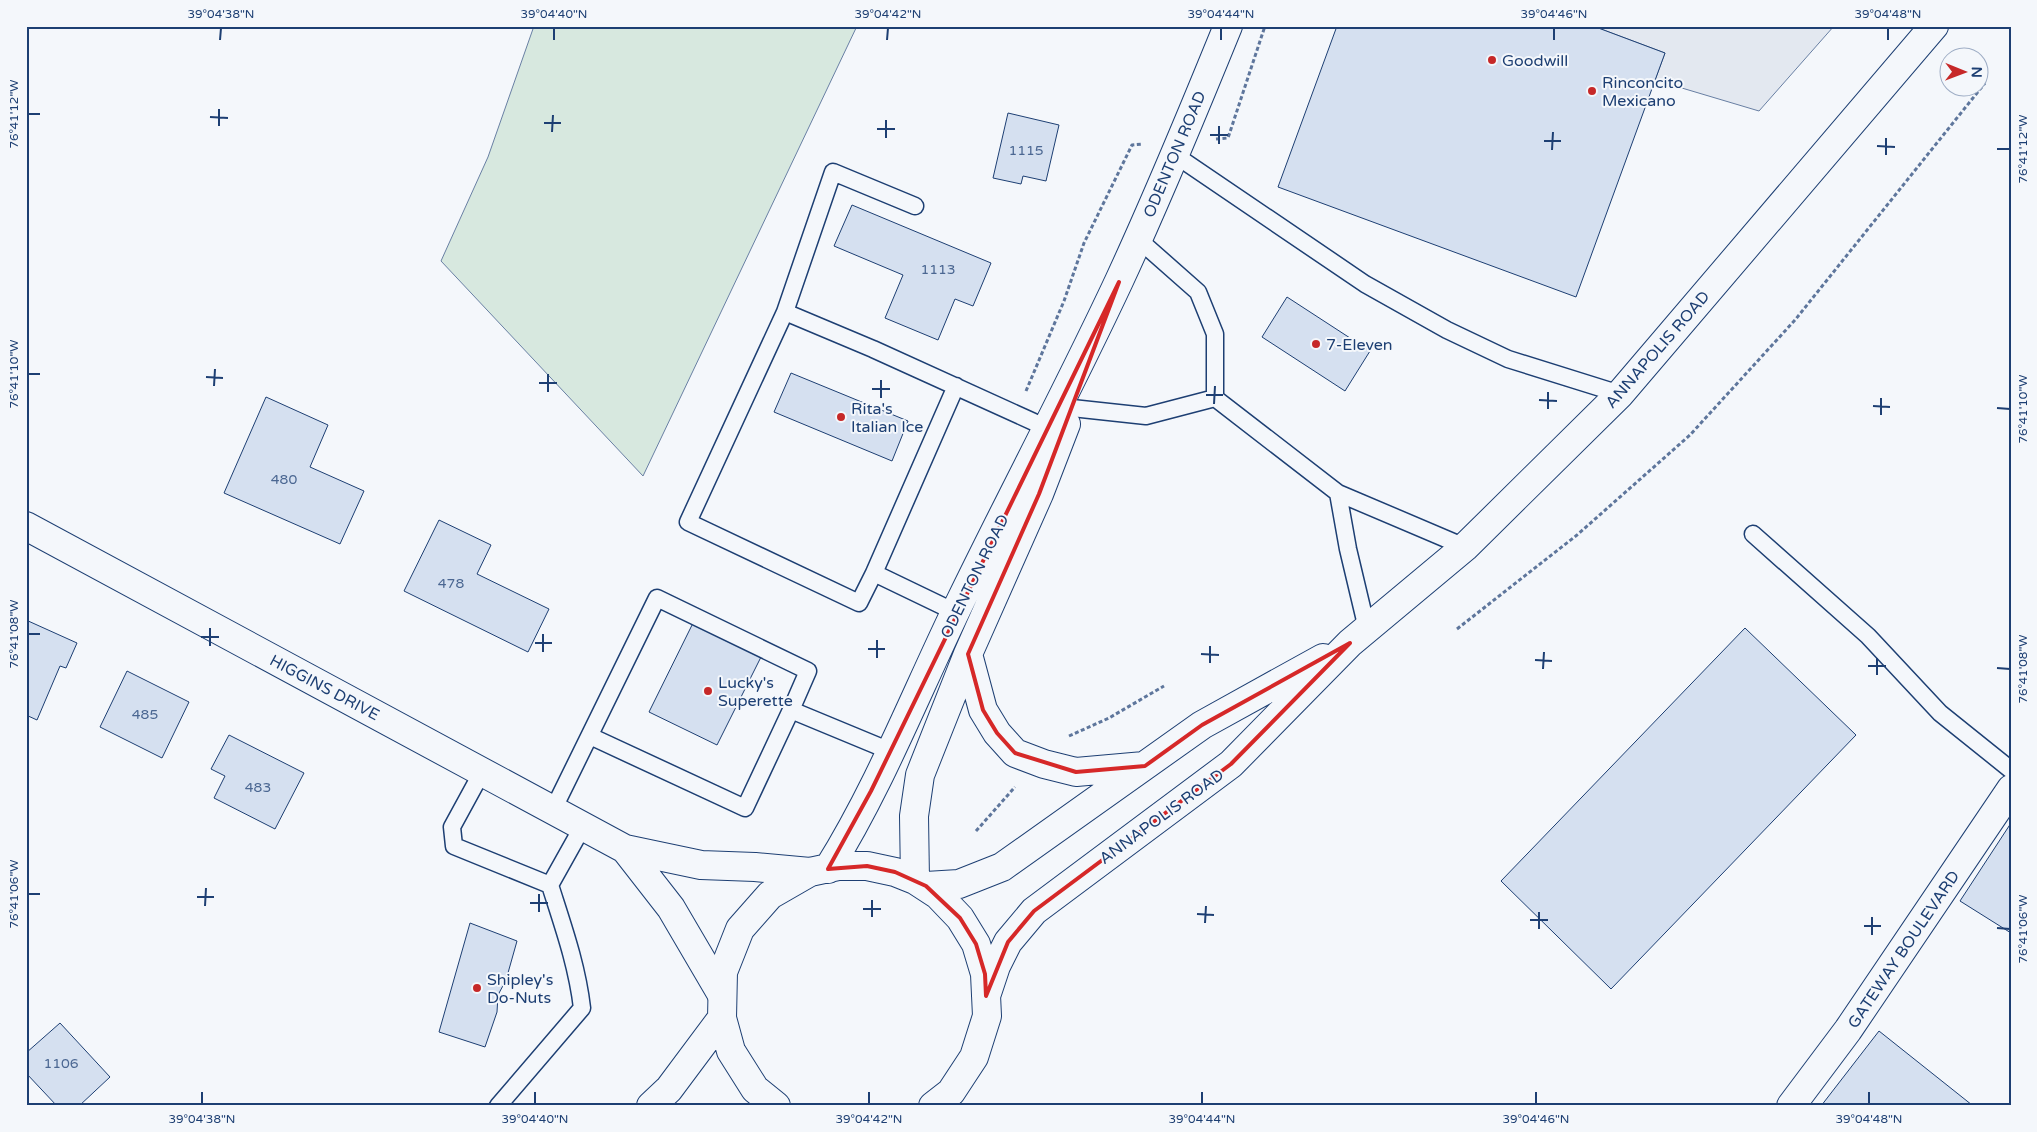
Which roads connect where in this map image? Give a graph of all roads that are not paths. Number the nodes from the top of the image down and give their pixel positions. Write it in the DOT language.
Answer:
graph roads {
  1 [pos="1228,26"];
  2 [pos="1934,26"];
  3 [pos="1175,155"];
  4 [pos="915,206"];
  5 [pos="1138,239"];
  6 [pos="1119,282"];
  7 [pos="784,312"];
  8 [pos="956,386"];
  9 [pos="1620,394"];
  10 [pos="1215,398"];
  11 [pos="1072,408"];
  12 [pos="1047,428"];
  13 [pos="1338,493"];
  14 [pos="26,526"];
  15 [pos="1753,534"];
  16 [pos="1465,547"];
  17 [pos="874,573"];
  18 [pos="955,612"];
  19 [pos="1359,636"];
  20 [pos="968,654"];
  21 [pos="791,710"];
  22 [pos="590,736"];
  23 [pos="890,751"];
  24 [pos="1145,766"];
  25 [pos="2011,770"];
  26 [pos="482,772"];
  27 [pos="2011,789"];
  28 [pos="553,810"];
  29 [pos="583,826"];
  30 [pos="624,849"];
  31 [pos="819,871"];
  32 [pos="921,883"];
  33 [pos="550,885"];
  34 [pos="986,996"];
  35 [pos="722,1007"];
  36 [pos="963,1074"];
  37 [pos="498,1106"];
  38 [pos="651,1106"];
  39 [pos="776,1106"];
  40 [pos="933,1106"];
  41 [pos="959,1106"];
  42 [pos="1791,1106"];
  1 -- 3 [label="street, ODENTON ROAD"];
  2 -- 9 [label="street, ANNAPOLIS ROAD"];
  3 -- 5 [label="street, ODENTON ROAD"];
  3 -- 9 [label="lane"];
  4 -- 7 [label="lane"];
  5 -- 6 [label="street, ODENTON ROAD"];
  5 -- 10 [label="lane"];
  6 -- 11 [label="street, ODENTON ROAD"];
  6 -- 12 [label="street, ODENTON ROAD"];
  7 -- 8 [label="lane"];
  7 -- 17 [label="lane"];
  8 -- 12 [label="lane"];
  8 -- 17 [label="lane"];
  9 -- 16 [label="street, ANNAPOLIS ROAD"];
  10 -- 11 [label="lane"];
  10 -- 13 [label="lane"];
  11 -- 20 [label="street, ODENTON ROAD"];
  12 -- 18 [label="street, ODENTON ROAD"];
  13 -- 16 [label="lane"];
  13 -- 19 [label="lane"];
  14 -- 26 [label="street, HIGGINS DRIVE"];
  15 -- 25 [label="lane"];
  16 -- 19 [label="street, ANNAPOLIS ROAD"];
  17 -- 18 [label="lane"];
  18 -- 23 [label="street, ODENTON ROAD"];
  19 -- 24 [label="street, ANNAPOLIS ROAD"];
  19 -- 34 [label="street, ANNAPOLIS ROAD"];
  20 -- 24 [label="street"];
  20 -- 32 [label="street, ODENTON ROAD"];
  21 -- 22 [label="lane"];
  21 -- 22 [label="lane"];
  21 -- 23 [label="lane"];
  22 -- 28 [label="lane"];
  23 -- 31 [label="street, ODENTON ROAD"];
  24 -- 32 [label="street, ANNAPOLIS ROAD"];
  26 -- 28 [label="street, HIGGINS DRIVE"];
  26 -- 33 [label="lane"];
  27 -- 42 [label="street, GATEWAY BOULEVARD"];
  28 -- 29 [label="street, HIGGINS DRIVE"];
  29 -- 30 [label="street, HIGGINS DRIVE"];
  29 -- 33 [label="lane"];
  30 -- 31 [label="street, HIGGINS DRIVE"];
  30 -- 35 [label="street, HIGGINS DRIVE"];
  31 -- 32 [label="street"];
  31 -- 35 [label="street"];
  32 -- 34 [label="street"];
  33 -- 37 [label="lane"];
  34 -- 36 [label="street"];
  35 -- 38 [label="street"];
  35 -- 39 [label="street"];
  36 -- 40 [label="street"];
  36 -- 41 [label="street"];
}
